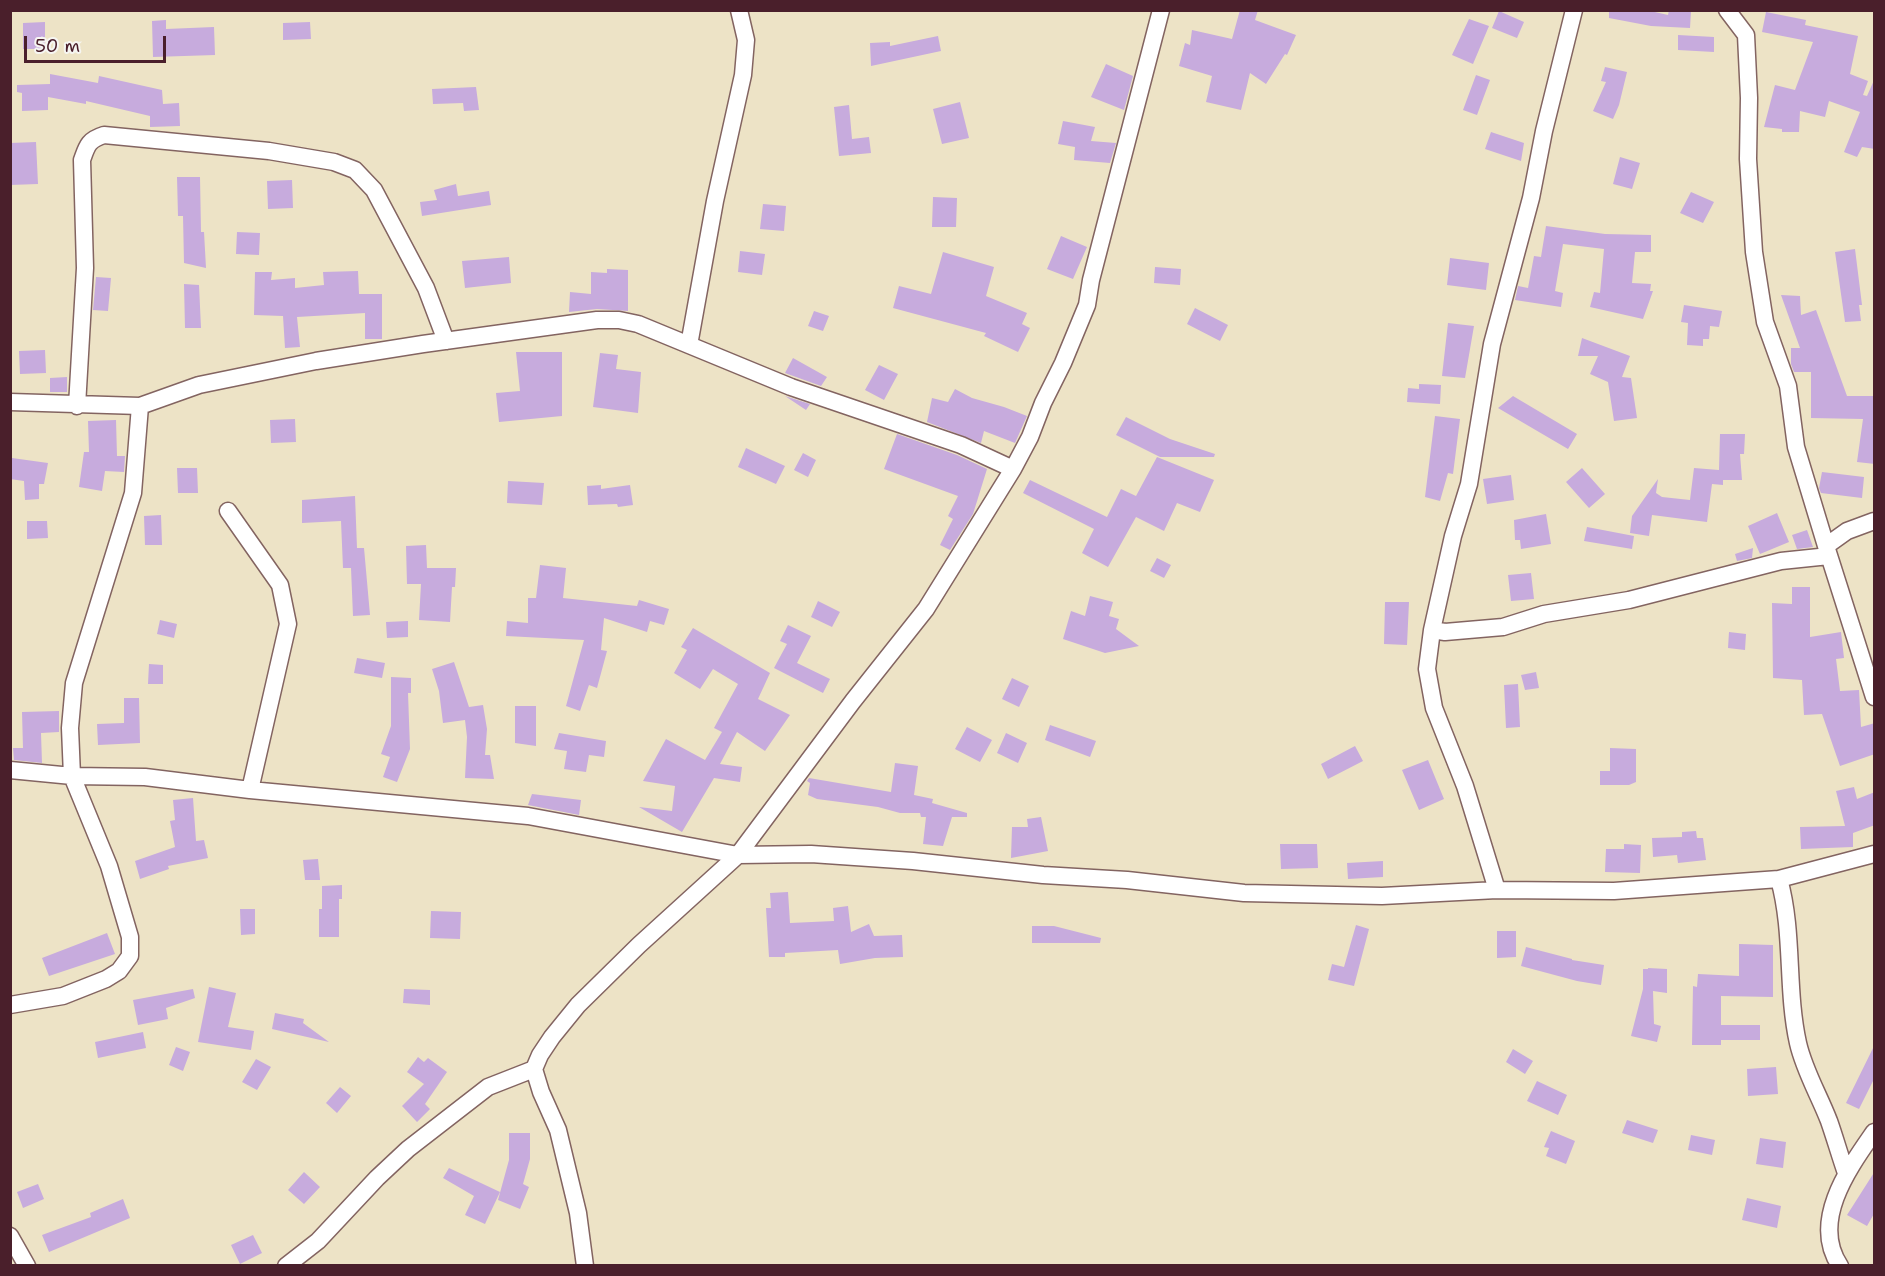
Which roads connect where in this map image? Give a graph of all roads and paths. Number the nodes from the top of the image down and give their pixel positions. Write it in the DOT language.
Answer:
graph roads {
  1 [pos="740,10"];
  2 [pos="1161,10"];
  3 [pos="1574,10"];
  4 [pos="1727,10"];
  5 [pos="446,341"];
  6 [pos="689,345"];
  7 [pos="10,402"];
  8 [pos="77,405"];
  9 [pos="140,406"];
  10 [pos="1013,469"];
  11 [pos="228,511"];
  12 [pos="1875,521"];
  13 [pos="1827,551"];
  14 [pos="1432,630"];
  15 [pos="1875,697"];
  16 [pos="10,770"];
  17 [pos="72,776"];
  18 [pos="250,790"];
  19 [pos="1875,854"];
  20 [pos="738,855"];
  21 [pos="1779,879"];
  22 [pos="1497,890"];
  23 [pos="10,1005"];
  24 [pos="534,1069"];
  25 [pos="1875,1132"];
  26 [pos="1846,1173"];
  27 [pos="10,1236"];
  28 [pos="27,1266"];
  29 [pos="286,1266"];
  30 [pos="585,1266"];
  31 [pos="1840,1266"];
  1 -- 6 [label="street"];
  2 -- 10 [label="street"];
  3 -- 14 [label="street"];
  4 -- 13 [label="street"];
  5 -- 6 [label="street"];
  5 -- 8 [label="street"];
  5 -- 9 [label="street"];
  6 -- 10 [label="street"];
  7 -- 8 [label="street"];
  8 -- 9 [label="street"];
  9 -- 17 [label="street"];
  10 -- 20 [label="street"];
  11 -- 18 [label="street"];
  12 -- 13 [label="street"];
  13 -- 14 [label="street"];
  13 -- 15 [label="street"];
  14 -- 22 [label="street"];
  16 -- 17 [label="street"];
  17 -- 18 [label="street"];
  17 -- 23 [label="street"];
  18 -- 20 [label="street"];
  19 -- 21 [label="street"];
  20 -- 22 [label="street"];
  20 -- 24 [label="street"];
  21 -- 22 [label="street"];
  21 -- 26 [label="street"];
  24 -- 29 [label="street"];
  24 -- 30 [label="street"];
  25 -- 26 [label="street"];
  26 -- 31 [label="street"];
  27 -- 28 [label="street"];
}
